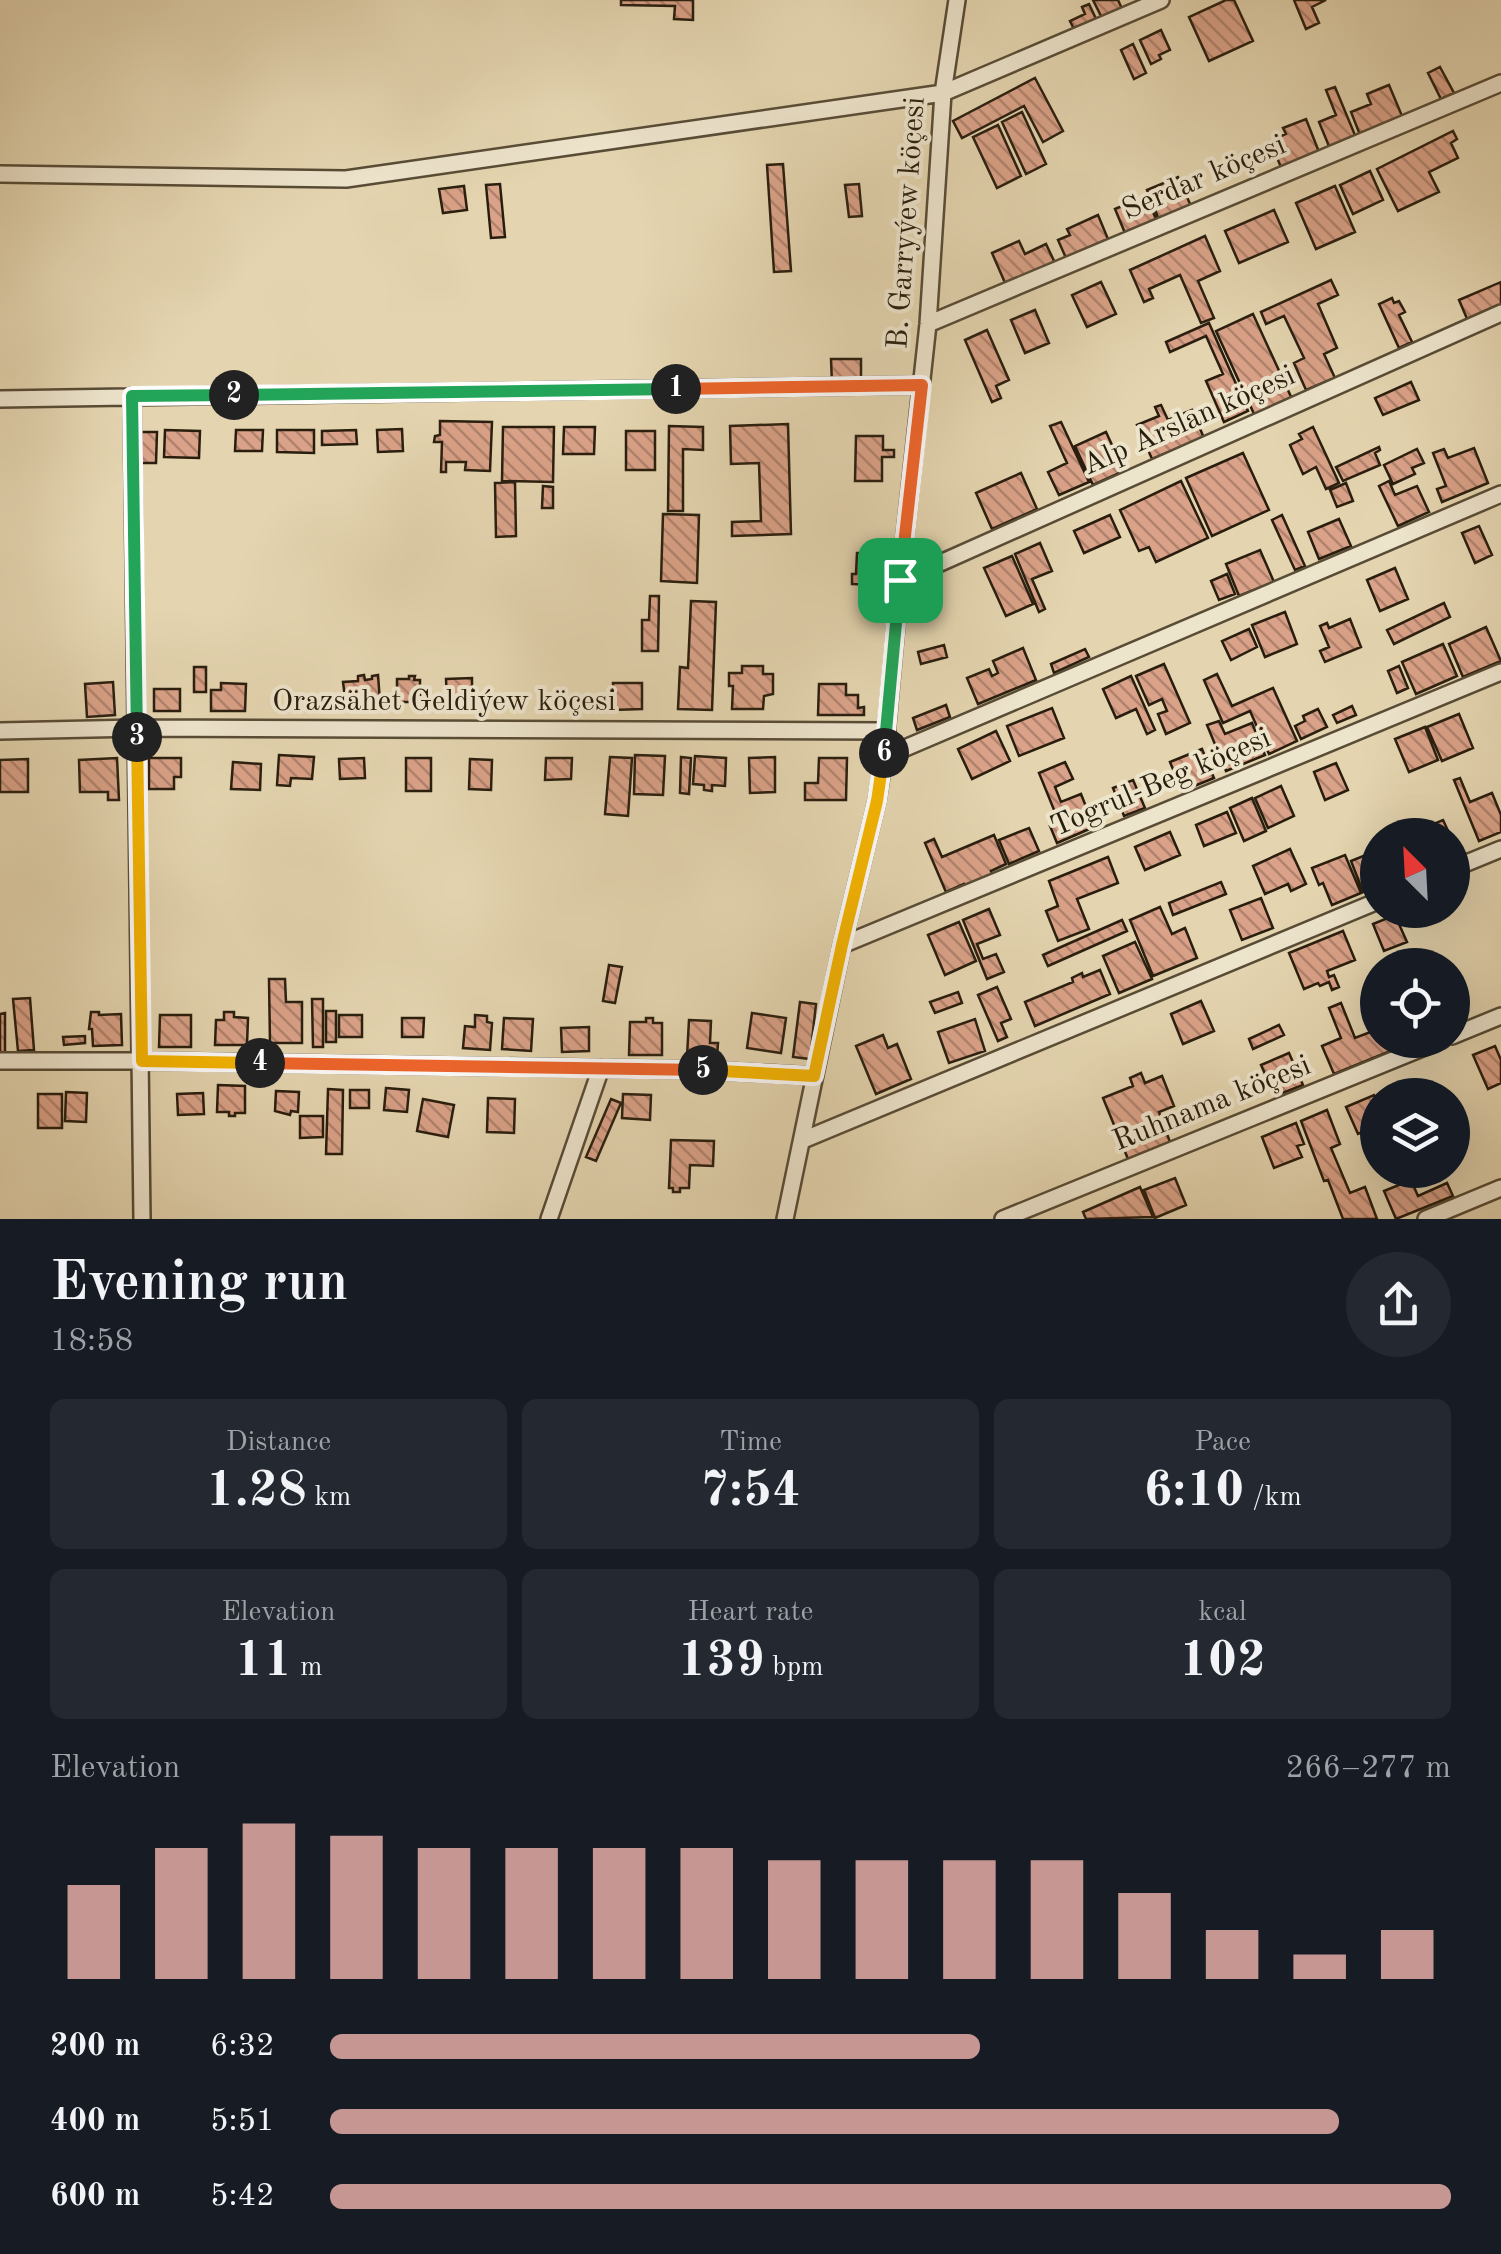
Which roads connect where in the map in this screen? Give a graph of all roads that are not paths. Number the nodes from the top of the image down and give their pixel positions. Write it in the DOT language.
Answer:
graph roads {
  1 [pos="957,0"];
  2 [pos="1160,0"];
  3 [pos="1501,84"];
  4 [pos="943,93"];
  5 [pos="0,174"];
  6 [pos="1501,312"];
  7 [pos="928,324"];
  8 [pos="922,385"];
  9 [pos="132,396"];
  10 [pos="0,398"];
  11 [pos="1501,494"];
  12 [pos="900,580"];
  13 [pos="1501,672"];
  14 [pos="137,728"];
  15 [pos="0,730"];
  16 [pos="887,731"];
  17 [pos="884,757"];
  18 [pos="1501,849"];
  19 [pos="1470,862"];
  20 [pos="1360,908"];
  21 [pos="842,945"];
  22 [pos="1501,1016"];
  23 [pos="1470,1029"];
  24 [pos="1398,1058"];
  25 [pos="0,1061"];
  26 [pos="142,1061"];
  27 [pos="601,1068"];
  28 [pos="814,1076"];
  29 [pos="803,1140"];
  30 [pos="1501,1188"];
  31 [pos="142,1219"];
  32 [pos="549,1219"];
  33 [pos="786,1219"];
  34 [pos="1003,1219"];
  35 [pos="1426,1219"];
  1 -- 4 [label="street, B. Garryýew köçesi"];
  2 -- 4 [label="street"];
  3 -- 7 [label="street, Serdar köçesi"];
  4 -- 5 [label="street"];
  4 -- 7 [label="street, B. Garryýew köçesi"];
  6 -- 12 [label="street, Alp Arslan köçesi"];
  7 -- 8 [label="street, B. Garryýew köçesi"];
  8 -- 9 [label="street"];
  8 -- 12 [label="street, B. Garryýew köçesi"];
  9 -- 10 [label="street"];
  9 -- 14 [label="street"];
  11 -- 17 [label="street"];
  12 -- 16 [label="street, B. Garryýew köçesi"];
  13 -- 21 [label="street, Togrul-Beg köçesi"];
  14 -- 15 [label="street, Orazsähet Geldiýew köçesi"];
  14 -- 16 [label="street, Orazsähet Geldiýew köçesi"];
  14 -- 26 [label="street"];
  16 -- 17 [label="street, B. Garryýew köçesi"];
  17 -- 21 [label="street, B. Garryýew köçesi"];
  18 -- 19 [label="street"];
  20 -- 29 [label="street"];
  21 -- 28 [label="street, B. Garryýew köçesi"];
  22 -- 23 [label="street"];
  24 -- 34 [label="street, Ruhnama köçesi"];
  25 -- 26 [label="street"];
  26 -- 27 [label="street"];
  26 -- 31 [label="street"];
  27 -- 28 [label="street"];
  27 -- 32 [label="street"];
  28 -- 29 [label="street, B. Garryýew köçesi"];
  29 -- 33 [label="street, B. Garryýew köçesi"];
  30 -- 35 [label="street"];
}
